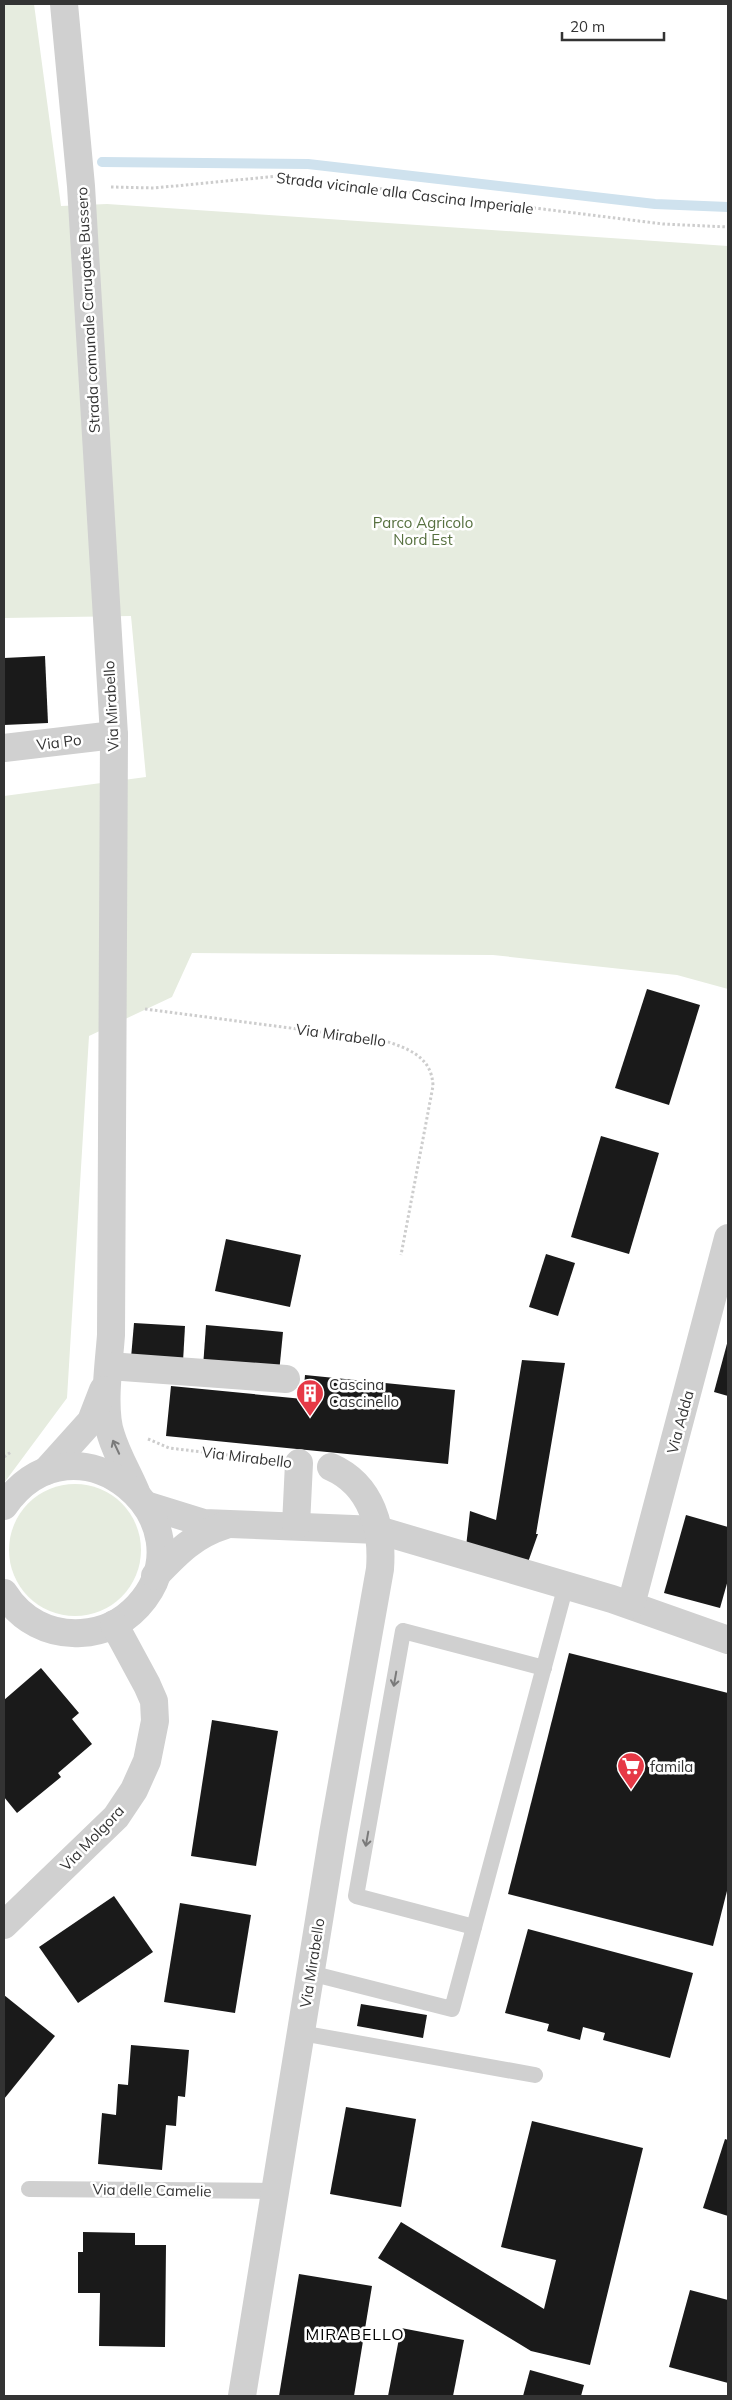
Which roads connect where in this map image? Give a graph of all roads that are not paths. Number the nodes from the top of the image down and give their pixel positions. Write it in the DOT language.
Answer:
graph roads {
  1 [pos="64,4"];
  2 [pos="106,617"];
  3 [pos="114,735"];
  4 [pos="4,748"];
  5 [pos="728,1238"];
  6 [pos="108,1371"];
  7 [pos="286,1379"];
  8 [pos="299,1463"];
  9 [pos="331,1467"];
  10 [pos="46,1471"];
  11 [pos="141,1499"];
  12 [pos="4,1506"];
  13 [pos="232,1523"];
  14 [pos="296,1525"];
  15 [pos="378,1530"];
  16 [pos="155,1576"];
  17 [pos="566,1585"];
  18 [pos="5,1598"];
  19 [pos="631,1605"];
  20 [pos="114,1624"];
  21 [pos="728,1640"];
  22 [pos="544,1668"];
  23 [pos="4,1925"];
  24 [pos="474,1927"];
  25 [pos="310,1973"];
  26 [pos="301,2033"];
  27 [pos="534,2075"];
  28 [pos="29,2189"];
  29 [pos="276,2191"];
  30 [pos="242,2396"];
  1 -- 2 [label="street, Strada comunale Carugate Bussero"];
  2 -- 3 [label="street, Via Mirabello"];
  3 -- 4 [label="street, Via Po"];
  3 -- 6 [label="street, Via Mirabello"];
  5 -- 19 [label="street, Via Adda"];
  6 -- 7 [label="street"];
  6 -- 10 [label="street, Via Mirabello"];
  11 -- 6 [label="street, Via Mirabello, one-way"];
  8 -- 14 [label="street"];
  9 -- 15 [label="street, Via Mirabello"];
  10 -- 11 [label="street"];
  10 -- 12 [label="street"];
  11 -- 13 [label="street"];
  11 -- 16 [label="street, Via Mirabello"];
  13 -- 14 [label="street"];
  13 -- 16 [label="street"];
  14 -- 15 [label="street"];
  15 -- 17 [label="street"];
  15 -- 25 [label="street, Via Mirabello"];
  16 -- 20 [label="street"];
  17 -- 19 [label="street"];
  17 -- 22 [label="lane"];
  18 -- 20 [label="street"];
  19 -- 21 [label="street"];
  20 -- 23 [label="street, Via Molgora"];
  22 -- 24 [label="lane"];
  22 -- 24 [label="lane, one-way"];
  24 -- 25 [label="lane"];
  25 -- 26 [label="street, Via Mirabello"];
  26 -- 27 [label="lane"];
  26 -- 29 [label="street, Via Mirabello"];
  28 -- 29 [label="lane, Via delle Camelie"];
  29 -- 30 [label="street, Via Mirabello"];
}
